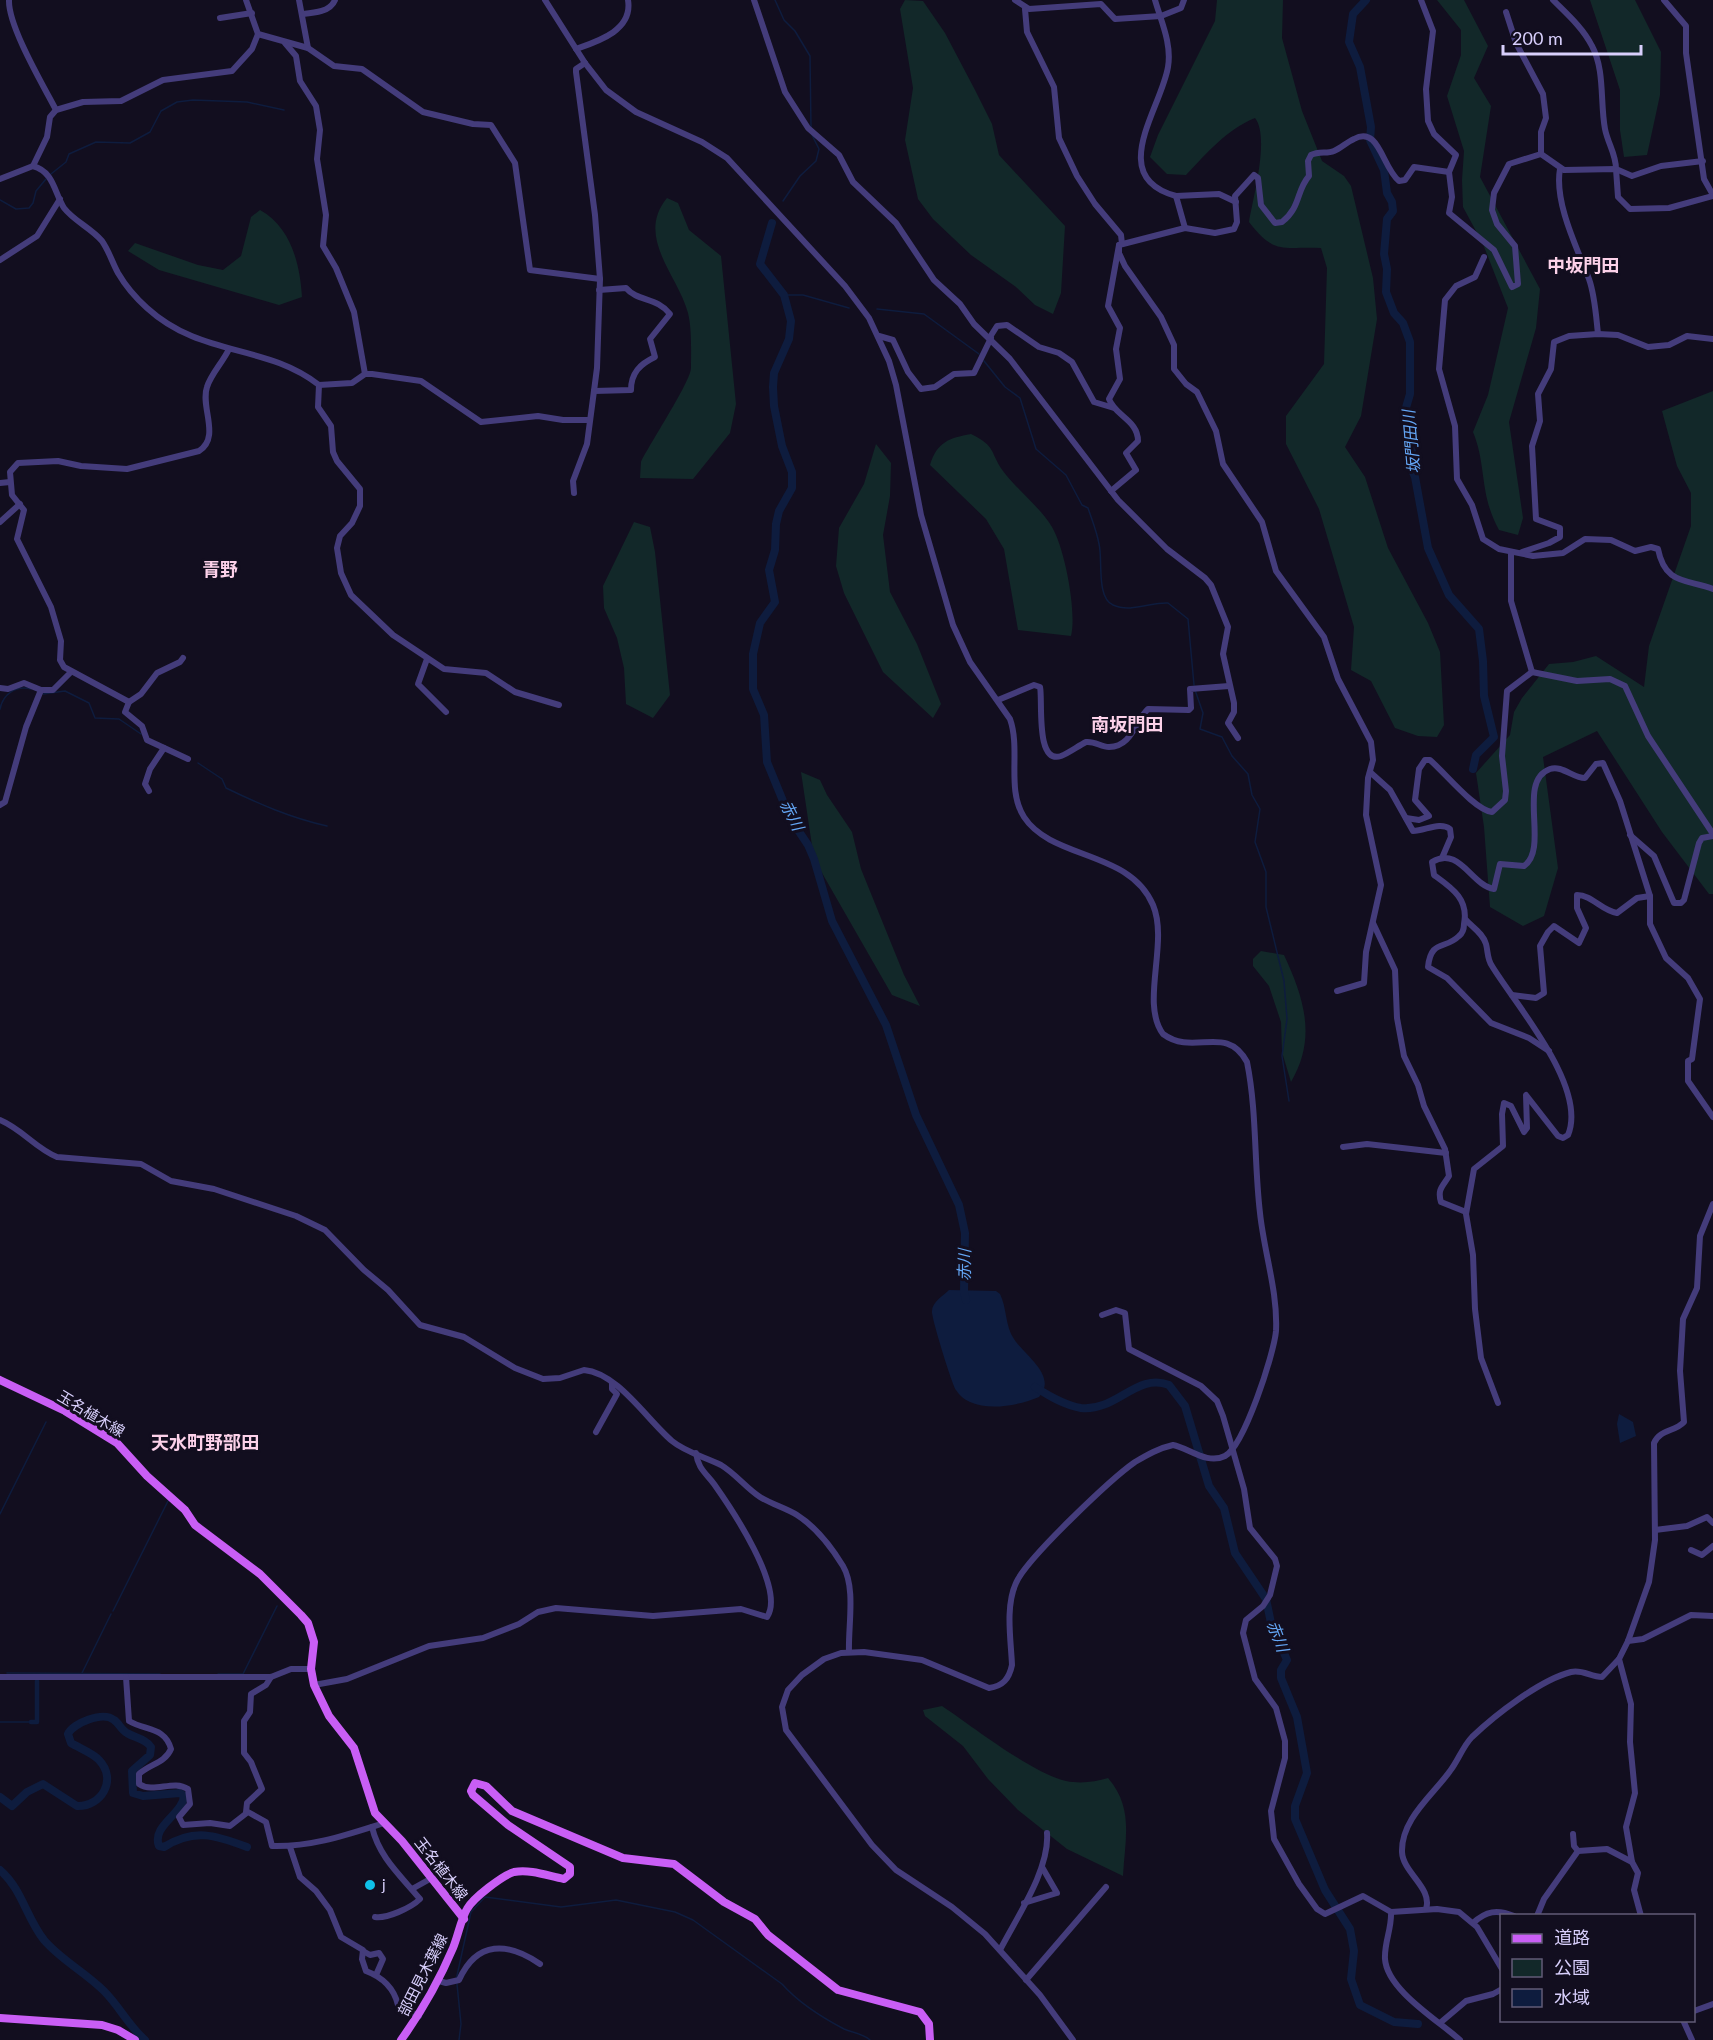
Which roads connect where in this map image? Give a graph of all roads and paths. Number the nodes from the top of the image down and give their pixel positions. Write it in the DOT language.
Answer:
graph roads {
  1 [pos="9,0"];
  2 [pos="246,0"];
  3 [pos="299,0"];
  4 [pos="335,0"];
  5 [pos="545,0"];
  6 [pos="628,0"];
  7 [pos="754,0"];
  8 [pos="1014,0"];
  9 [pos="1155,0"];
  10 [pos="1184,0"];
  11 [pos="1421,0"];
  12 [pos="1553,0"];
  13 [pos="1664,0"];
  14 [pos="1025,9"];
  15 [pos="1506,12"];
  16 [pos="252,13"];
  17 [pos="302,14"];
  18 [pos="1161,16"];
  19 [pos="220,18"];
  20 [pos="258,34"];
  21 [pos="285,43"];
  22 [pos="308,48"];
  23 [pos="576,49"];
  24 [pos="585,63"];
  25 [pos="56,110"];
  26 [pos="1541,154"];
  27 [pos="1703,161"];
  28 [pos="33,166"];
  29 [pos="1560,169"];
  30 [pos="1616,169"];
  31 [pos="1449,172"];
  32 [pos="0,179"];
  33 [pos="1176,196"];
  34 [pos="1713,196"];
  35 [pos="60,199"];
  36 [pos="1236,202"];
  37 [pos="1185,228"];
  38 [pos="1121,245"];
  39 [pos="1484,257"];
  40 [pos="0,260"];
  41 [pos="600,279"];
  42 [pos="599,290"];
  43 [pos="1598,334"];
  44 [pos="879,336"];
  45 [pos="990,338"];
  46 [pos="1713,339"];
  47 [pos="229,349"];
  48 [pos="365,374"];
  49 [pos="319,385"];
  50 [pos="594,391"];
  51 [pos="1114,408"];
  52 [pos="589,420"];
  53 [pos="10,482"];
  54 [pos="0,483"];
  55 [pos="1111,491"];
  56 [pos="574,493"];
  57 [pos="20,504"];
  58 [pos="0,522"];
  59 [pos="1511,552"];
  60 [pos="1521,552"];
  61 [pos="1713,589"];
  62 [pos="183,658"];
  63 [pos="427,659"];
  64 [pos="1532,672"];
  65 [pos="70,673"];
  66 [pos="1229,686"];
  67 [pos="0,688"];
  68 [pos="41,690"];
  69 [pos="998,700"];
  70 [pos="129,702"];
  71 [pos="559,705"];
  72 [pos="446,712"];
  73 [pos="1238,738"];
  74 [pos="164,748"];
  75 [pos="188,759"];
  76 [pos="1370,772"];
  77 [pos="149,791"];
  78 [pos="0,805"];
  79 [pos="1406,818"];
  80 [pos="1630,835"];
  81 [pos="1713,835"];
  82 [pos="1442,858"];
  83 [pos="1650,896"];
  84 [pos="1465,919"];
  85 [pos="1373,923"];
  86 [pos="1337,991"];
  87 [pos="1512,995"];
  88 [pos="1549,1052"];
  89 [pos="1713,1117"];
  90 [pos="0,1120"];
  91 [pos="1343,1147"];
  92 [pos="1446,1153"];
  93 [pos="1713,1204"];
  94 [pos="1466,1212"];
  95 [pos="1102,1315"];
  96 [pos="0,1380"];
  97 [pos="612,1383"];
  98 [pos="1498,1403"];
  99 [pos="596,1432"];
  100 [pos="1233,1449"];
  101 [pos="696,1453"];
  102 [pos="1713,1523"];
  103 [pos="1655,1530"];
  104 [pos="1713,1546"];
  105 [pos="1691,1550"];
  106 [pos="1713,1616"];
  107 [pos="1629,1641"];
  108 [pos="849,1652"];
  109 [pos="1619,1659"];
  110 [pos="311,1669"];
  111 [pos="0,1677"];
  112 [pos="126,1677"];
  113 [pos="271,1677"];
  114 [pos="314,1685"];
  115 [pos="246,1812"];
  116 [pos="384,1823"];
  117 [pos="372,1827"];
  118 [pos="1047,1833"];
  119 [pos="1573,1834"];
  120 [pos="290,1847"];
  121 [pos="1578,1851"];
  122 [pos="1632,1863"];
  123 [pos="1042,1867"];
  124 [pos="430,1879"];
  125 [pos="1106,1887"];
  126 [pos="412,1889"];
  127 [pos="1023,1904"];
  128 [pos="1426,1909"];
  129 [pos="1391,1912"];
  130 [pos="1506,1914"];
  131 [pos="1538,1914"];
  132 [pos="1640,1914"];
  133 [pos="375,1917"];
  134 [pos="464,1919"];
  135 [pos="1473,1923"];
  136 [pos="363,1950"];
  137 [pos="1000,1950"];
  138 [pos="540,1964"];
  139 [pos="1500,1966"];
  140 [pos="376,1975"];
  141 [pos="1026,1980"];
  142 [pos="439,1982"];
  143 [pos="1500,1990"];
  144 [pos="1713,2004"];
  145 [pos="1695,2011"];
  146 [pos="419,2016"];
  147 [pos="0,2018"];
  148 [pos="1684,2022"];
  149 [pos="1440,2023"];
  150 [pos="135,2040"];
  151 [pos="401,2040"];
  152 [pos="930,2040"];
  153 [pos="1073,2040"];
  154 [pos="1460,2040"];
  155 [pos="1692,2040"];
  1 -- 25 [label="street"];
  2 -- 16 [label="street"];
  3 -- 17 [label="street"];
  4 -- 17 [label="street"];
  5 -- 23 [label="street"];
  6 -- 23 [label="street"];
  7 -- 45 [label="street"];
  8 -- 14 [label="street"];
  9 -- 18 [label="street"];
  10 -- 18 [label="street"];
  11 -- 31 [label="street"];
  12 -- 30 [label="street"];
  13 -- 27 [label="street"];
  14 -- 18 [label="street"];
  14 -- 38 [label="street"];
  15 -- 26 [label="street"];
  16 -- 19 [label="street"];
  16 -- 20 [label="street"];
  17 -- 22 [label="street"];
  18 -- 33 [label="street"];
  20 -- 21 [label="street"];
  20 -- 25 [label="street"];
  21 -- 22 [label="street"];
  21 -- 48 [label="street"];
  22 -- 41 [label="street"];
  23 -- 24 [label="street"];
  24 -- 41 [label="street"];
  24 -- 44 [label="street"];
  25 -- 28 [label="street"];
  26 -- 29 [label="street"];
  26 -- 31 [label="street"];
  27 -- 30 [label="street"];
  27 -- 34 [label="street"];
  28 -- 32 [label="street"];
  28 -- 35 [label="street"];
  29 -- 30 [label="street"];
  29 -- 43 [label="street"];
  30 -- 34 [label="street"];
  31 -- 36 [label="street"];
  33 -- 36 [label="street"];
  33 -- 37 [label="street"];
  35 -- 40 [label="street"];
  35 -- 47 [label="street"];
  36 -- 37 [label="street"];
  37 -- 38 [label="street"];
  38 -- 51 [label="street"];
  38 -- 76 [label="street"];
  39 -- 59 [label="street"];
  41 -- 42 [label="street"];
  42 -- 50 [label="street"];
  42 -- 50 [label="street"];
  43 -- 46 [label="street"];
  43 -- 60 [label="street"];
  44 -- 45 [label="street"];
  44 -- 69 [label="street"];
  45 -- 51 [label="street"];
  45 -- 55 [label="street"];
  47 -- 49 [label="street"];
  47 -- 53 [label="street"];
  48 -- 49 [label="street"];
  48 -- 52 [label="street"];
  49 -- 63 [label="street"];
  50 -- 52 [label="street"];
  51 -- 55 [label="street"];
  52 -- 56 [label="street"];
  53 -- 54 [label="street"];
  53 -- 57 [label="street"];
  55 -- 66 [label="street"];
  57 -- 58 [label="street"];
  57 -- 65 [label="street"];
  59 -- 60 [label="street"];
  59 -- 64 [label="street"];
  60 -- 61 [label="street"];
  62 -- 70 [label="street"];
  63 -- 71 [label="street"];
  63 -- 72 [label="street"];
  64 -- 79 [label="street"];
  64 -- 81 [label="street"];
  65 -- 68 [label="street"];
  65 -- 70 [label="street"];
  66 -- 69 [label="street"];
  66 -- 73 [label="street"];
  67 -- 68 [label="street"];
  68 -- 78 [label="street"];
  69 -- 100 [label="street"];
  70 -- 74 [label="street"];
  74 -- 75 [label="street"];
  74 -- 77 [label="street"];
  76 -- 79 [label="street"];
  76 -- 85 [label="street"];
  79 -- 82 [label="street"];
  80 -- 81 [label="street"];
  80 -- 82 [label="street"];
  80 -- 83 [label="street"];
  82 -- 84 [label="street"];
  83 -- 87 [label="street"];
  83 -- 89 [label="street"];
  84 -- 87 [label="street"];
  84 -- 88 [label="street"];
  85 -- 86 [label="street"];
  85 -- 92 [label="street"];
  87 -- 88 [label="street"];
  88 -- 94 [label="street"];
  90 -- 97 [label="street"];
  91 -- 92 [label="street"];
  92 -- 94 [label="street"];
  93 -- 103 [label="street"];
  94 -- 98 [label="street"];
  95 -- 100 [label="street"];
  96 -- 110 [label="main road, 玉名植木線"];
  97 -- 99 [label="street"];
  97 -- 101 [label="street"];
  100 -- 108 [label="street"];
  100 -- 129 [label="street"];
  101 -- 108 [label="street"];
  101 -- 114 [label="street"];
  102 -- 103 [label="street"];
  103 -- 107 [label="street"];
  104 -- 105 [label="street"];
  106 -- 107 [label="street"];
  107 -- 109 [label="street"];
  108 -- 137 [label="street"];
  109 -- 122 [label="street"];
  109 -- 128 [label="street"];
  110 -- 113 [label="street"];
  110 -- 114 [label="main road, 玉名植木線"];
  111 -- 112 [label="street"];
  112 -- 113 [label="street"];
  112 -- 115 [label="street"];
  113 -- 115 [label="street"];
  114 -- 116 [label="main road, 玉名植木線"];
  115 -- 120 [label="street"];
  116 -- 117 [label="street"];
  116 -- 124 [label="main road, 玉名植木線"];
  117 -- 120 [label="street"];
  117 -- 126 [label="street"];
  118 -- 123 [label="street"];
  119 -- 121 [label="street"];
  120 -- 136 [label="street"];
  121 -- 122 [label="street"];
  121 -- 131 [label="street"];
  122 -- 132 [label="street"];
  123 -- 127 [label="street"];
  123 -- 127 [label="street"];
  124 -- 126 [label="street"];
  124 -- 134 [label="main road, 玉名植木線"];
  125 -- 141 [label="street"];
  126 -- 133 [label="street"];
  127 -- 137 [label="street"];
  128 -- 129 [label="street"];
  128 -- 135 [label="street"];
  129 -- 149 [label="street"];
  130 -- 135 [label="street"];
  134 -- 142 [label="main road, 部田見木葉線"];
  134 -- 152 [label="main road, 玉名植木線"];
  135 -- 139 [label="street"];
  136 -- 140 [label="street"];
  136 -- 140 [label="street"];
  137 -- 141 [label="street"];
  138 -- 142 [label="street"];
  140 -- 146 [label="street"];
  141 -- 153 [label="street"];
  142 -- 146 [label="main road, 部田見木葉線"];
  143 -- 149 [label="street"];
  144 -- 145 [label="street"];
  146 -- 151 [label="main road, 部田見木葉線"];
  147 -- 150 [label="main road"];
  148 -- 155 [label="street"];
  149 -- 154 [label="street"];
}
